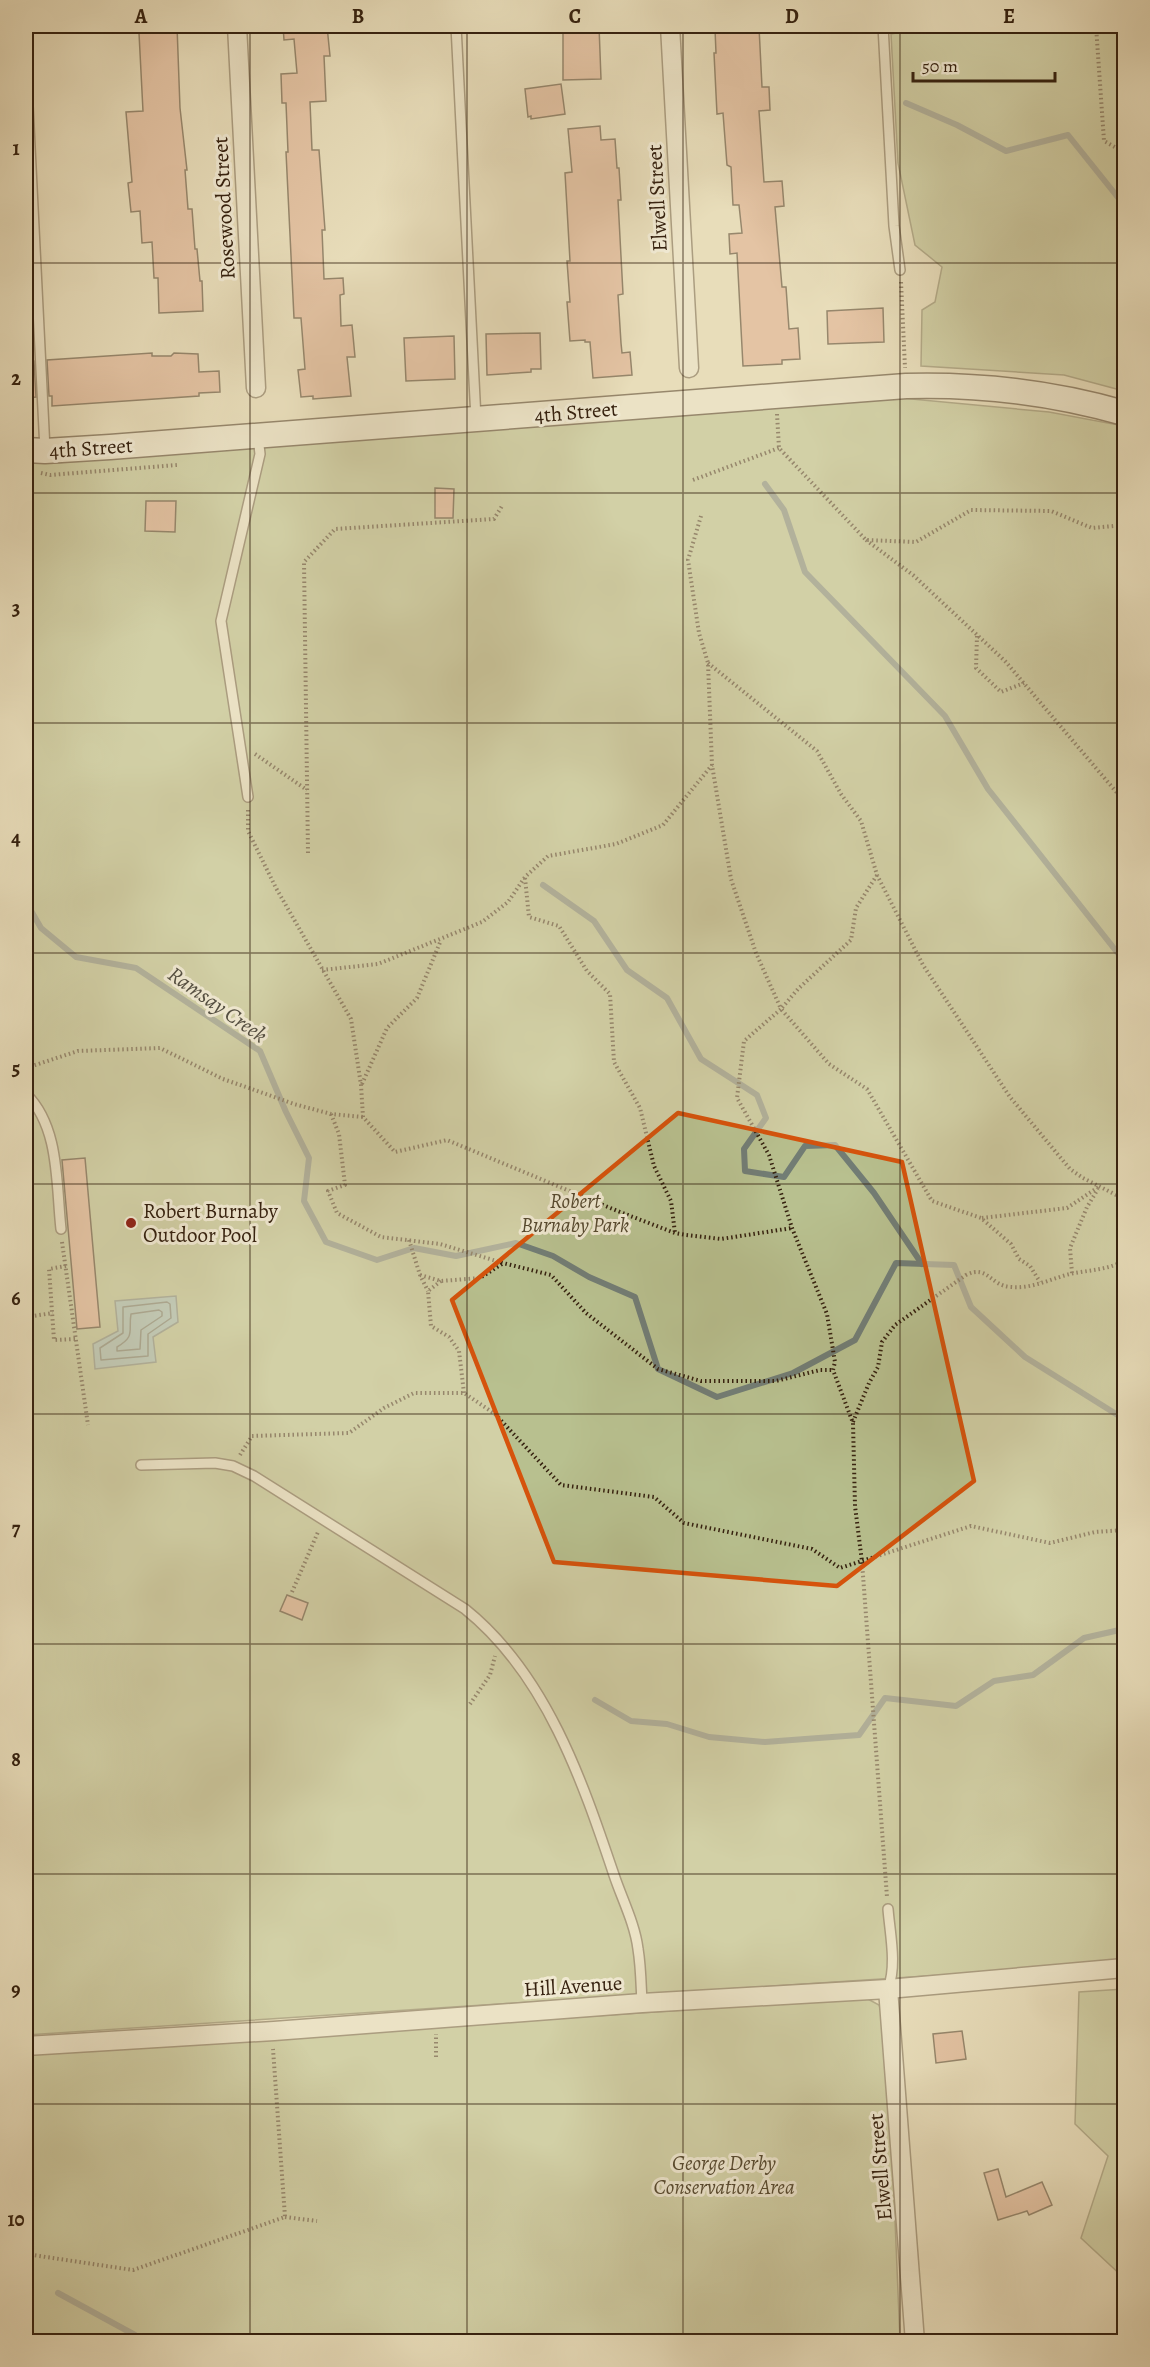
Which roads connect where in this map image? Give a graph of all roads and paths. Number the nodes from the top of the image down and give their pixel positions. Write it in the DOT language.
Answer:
graph roads {
  1 [pos="237,26"];
  2 [pos="456,26"];
  3 [pos="670,26"];
  4 [pos="883,26"];
  5 [pos="1096,26"];
  6 [pos="26,66"];
  7 [pos="1125,152"];
  8 [pos="900,270"];
  9 [pos="689,368"];
  10 [pos="906,386"];
  11 [pos="256,388"];
  12 [pos="777,396"];
  13 [pos="1125,413"];
  14 [pos="476,419"];
  15 [pos="258,434"];
  16 [pos="779,448"];
  17 [pos="35,451"];
  18 [pos="693,480"];
  19 [pos="502,506"];
  20 [pos="701,516"];
  21 [pos="1125,525"];
  22 [pos="866,540"];
  23 [pos="976,635"];
  24 [pos="708,663"];
  25 [pos="1024,683"];
  26 [pos="240,744"];
  27 [pos="712,765"];
  28 [pos="307,790"];
  29 [pos="248,797"];
  30 [pos="1125,801"];
  31 [pos="308,853"];
  32 [pos="877,875"];
  33 [pos="525,877"];
  34 [pos="441,939"];
  35 [pos="321,970"];
  36 [pos="781,1009"];
  37 [pos="26,1068"];
  38 [pos="361,1085"];
  39 [pos="26,1094"];
  40 [pos="332,1113"];
  41 [pos="363,1117"];
  42 [pos="1100,1186"];
  43 [pos="1125,1199"];
  44 [pos="981,1218"];
  45 [pos="792,1228"];
  46 [pos="61,1229"];
  47 [pos="675,1233"];
  48 [pos="409,1241"];
  49 [pos="1125,1261"];
  50 [pos="502,1263"];
  51 [pos="66,1266"];
  52 [pos="1072,1273"];
  53 [pos="420,1275"];
  54 [pos="441,1281"];
  55 [pos="1040,1282"];
  56 [pos="428,1291"];
  57 [pos="53,1313"];
  58 [pos="26,1317"];
  59 [pos="75,1339"];
  60 [pos="832,1370"];
  61 [pos="464,1393"];
  62 [pos="853,1423"];
  63 [pos="88,1425"];
  64 [pos="141,1465"];
  65 [pos="233,1466"];
  66 [pos="323,1521"];
  67 [pos="1125,1530"];
  68 [pos="862,1562"];
  69 [pos="292,1592"];
  70 [pos="499,1640"];
  71 [pos="470,1704"];
  72 [pos="888,1909"];
  73 [pos="1125,1968"];
  74 [pos="888,1989"];
  75 [pos="642,2003"];
  76 [pos="274,2031"];
  77 [pos="26,2046"];
  78 [pos="285,2217"];
  79 [pos="317,2222"];
  80 [pos="26,2254"];
  81 [pos="915,2342"];
  1 -- 11 [label="street, Rosewood Street"];
  2 -- 14 [label="lane"];
  3 -- 9 [label="street, Elwell Street"];
  4 -- 8 [label="lane"];
  5 -- 7 [label="path"];
  6 -- 17 [label="lane"];
  8 -- 10 [label="path"];
  10 -- 12 [label="street, 4th Street"];
  10 -- 13 [label="street, 4th Street"];
  12 -- 14 [label="street, 4th Street"];
  12 -- 16 [label="path"];
  14 -- 15 [label="street, 4th Street"];
  15 -- 17 [label="street, 4th Street"];
  15 -- 26 [label="lane"];
  16 -- 18 [label="path"];
  16 -- 22 [label="path"];
  19 -- 28 [label="path"];
  20 -- 24 [label="path"];
  21 -- 22 [label="path"];
  22 -- 23 [label="path"];
  23 -- 25 [label="path"];
  23 -- 25 [label="path"];
  24 -- 27 [label="path"];
  24 -- 32 [label="path"];
  25 -- 30 [label="path"];
  26 -- 28 [label="path"];
  26 -- 29 [label="lane"];
  27 -- 33 [label="path"];
  27 -- 36 [label="path"];
  28 -- 31 [label="path"];
  29 -- 35 [label="path"];
  32 -- 36 [label="path"];
  32 -- 42 [label="path"];
  33 -- 34 [label="path"];
  33 -- 47 [label="path"];
  34 -- 35 [label="path"];
  34 -- 38 [label="path"];
  35 -- 38 [label="path"];
  36 -- 44 [label="path"];
  36 -- 45 [label="path"];
  37 -- 40 [label="path"];
  38 -- 41 [label="path"];
  39 -- 46 [label="lane"];
  40 -- 41 [label="path"];
  40 -- 48 [label="path"];
  41 -- 47 [label="path"];
  42 -- 43 [label="path"];
  42 -- 44 [label="path"];
  42 -- 52 [label="path"];
  44 -- 55 [label="path"];
  45 -- 47 [label="path"];
  45 -- 60 [label="path"];
  46 -- 51 [label="path"];
  48 -- 50 [label="path"];
  48 -- 53 [label="path"];
  49 -- 52 [label="path"];
  50 -- 54 [label="path"];
  50 -- 60 [label="path"];
  51 -- 57 [label="path"];
  51 -- 59 [label="path"];
  52 -- 55 [label="path"];
  53 -- 54 [label="path"];
  53 -- 56 [label="path"];
  54 -- 56 [label="path"];
  55 -- 62 [label="path"];
  56 -- 61 [label="path"];
  57 -- 58 [label="path"];
  57 -- 59 [label="path"];
  59 -- 63 [label="path"];
  60 -- 62 [label="path"];
  61 -- 65 [label="path"];
  61 -- 68 [label="path"];
  62 -- 68 [label="path"];
  64 -- 65 [label="lane"];
  65 -- 66 [label="lane"];
  66 -- 69 [label="path"];
  66 -- 70 [label="lane"];
  67 -- 68 [label="path"];
  68 -- 72 [label="path"];
  70 -- 71 [label="path"];
  70 -- 75 [label="lane"];
  72 -- 74 [label="lane"];
  73 -- 74 [label="street, Hill Avenue"];
  74 -- 75 [label="street, Hill Avenue"];
  74 -- 81 [label="street, Elwell Street"];
  75 -- 76 [label="street, Hill Avenue"];
  76 -- 77 [label="street, Hill Avenue"];
  76 -- 78 [label="path"];
  78 -- 79 [label="path"];
  78 -- 80 [label="path"];
}
